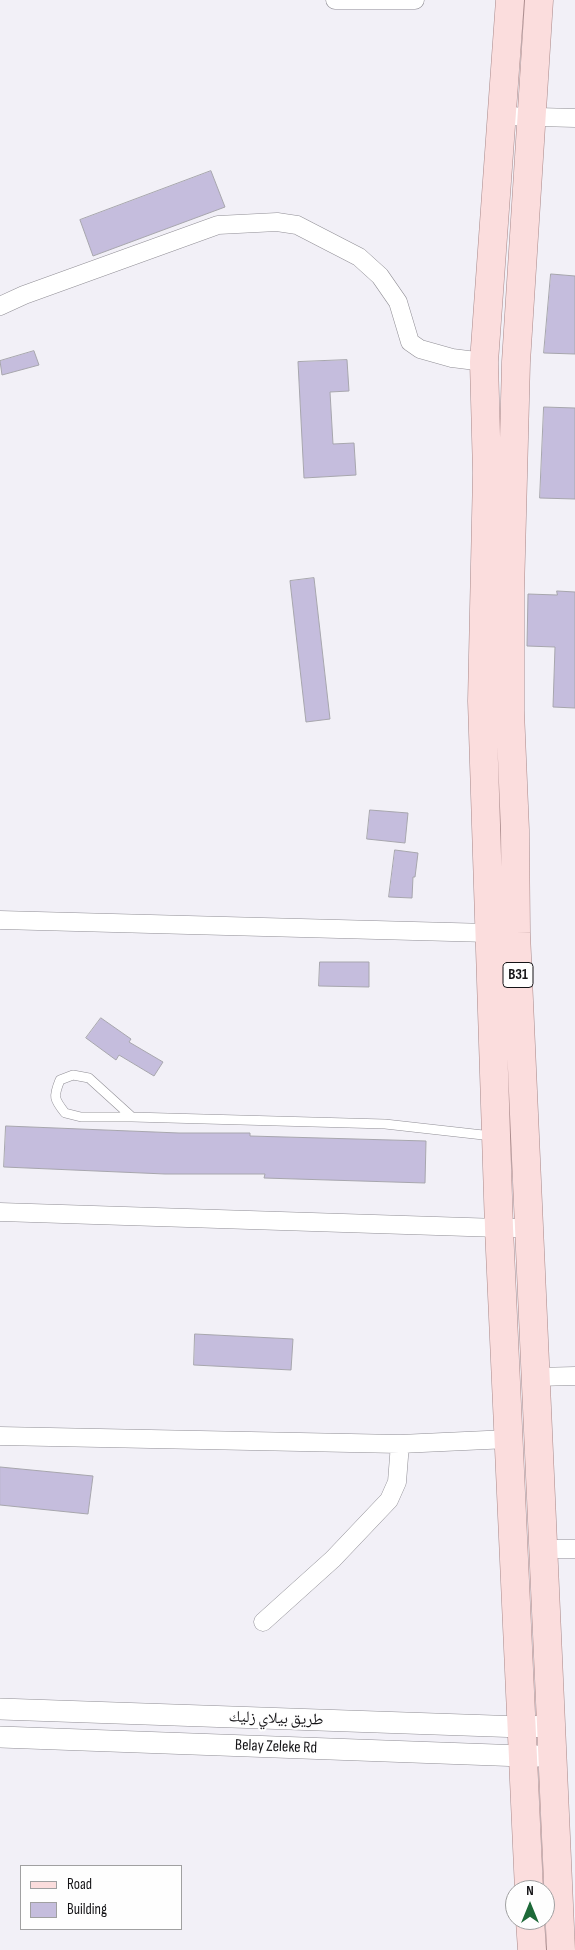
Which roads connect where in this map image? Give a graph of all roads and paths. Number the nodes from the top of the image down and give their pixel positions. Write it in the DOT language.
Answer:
graph roads {
  1 [pos="335,0"];
  2 [pos="415,0"];
  3 [pos="510,0"];
  4 [pos="539,0"];
  5 [pos="502,116"];
  6 [pos="532,117"];
  7 [pos="575,118"];
  8 [pos="0,306"];
  9 [pos="484,362"];
  10 [pos="502,875"];
  11 [pos="0,920"];
  12 [pos="489,933"];
  13 [pos="132,1117"];
  14 [pos="497,1136"];
  15 [pos="0,1212"];
  16 [pos="499,1228"];
  17 [pos="529,1228"];
  18 [pos="575,1376"];
  19 [pos="536,1377"];
  20 [pos="0,1436"];
  21 [pos="509,1438"];
  22 [pos="400,1444"];
  23 [pos="575,1549"];
  24 [pos="545,1550"];
  25 [pos="263,1622"];
  26 [pos="0,1709"];
  27 [pos="552,1726"];
  28 [pos="522,1727"];
  29 [pos="0,1737"];
  30 [pos="523,1756"];
  31 [pos="553,1756"];
  32 [pos="529,1880"];
  33 [pos="531,1930"];
  34 [pos="532,1950"];
  35 [pos="561,1950"];
  1 -- 2 [label="street"];
  3 -- 5 [label="main road, B31"];
  4 -- 6 [label="main road, B31"];
  5 -- 6 [label="street"];
  5 -- 9 [label="main road, B31"];
  6 -- 7 [label="street"];
  6 -- 10 [label="main road, B31"];
  8 -- 9 [label="street"];
  9 -- 10 [label="main road, B31"];
  10 -- 12 [label="main road, B31"];
  10 -- 17 [label="main road, B31"];
  11 -- 12 [label="street"];
  12 -- 14 [label="main road, B31"];
  13 -- 13 [label="lane"];
  13 -- 14 [label="lane"];
  14 -- 16 [label="main road, B31"];
  15 -- 16 [label="street"];
  16 -- 17 [label="street"];
  16 -- 21 [label="main road, B31"];
  17 -- 19 [label="main road, B31"];
  18 -- 19 [label="street"];
  19 -- 24 [label="main road, B31"];
  20 -- 22 [label="street"];
  21 -- 22 [label="street"];
  21 -- 28 [label="main road, B31"];
  22 -- 25 [label="street"];
  23 -- 24 [label="street"];
  24 -- 27 [label="main road, B31"];
  26 -- 28 [label="street, طريق بيلاي زليك"];
  27 -- 28 [label="street, طريق بيلاي زليك"];
  27 -- 31 [label="main road, B31"];
  28 -- 30 [label="main road, B31"];
  29 -- 30 [label="street, Belay Zeleke Rd"];
  30 -- 31 [label="street, Belay Zeleke Rd"];
  30 -- 32 [label="main road, B31"];
  31 -- 35 [label="main road, B31"];
  33 -- 34 [label="main road"];
}
